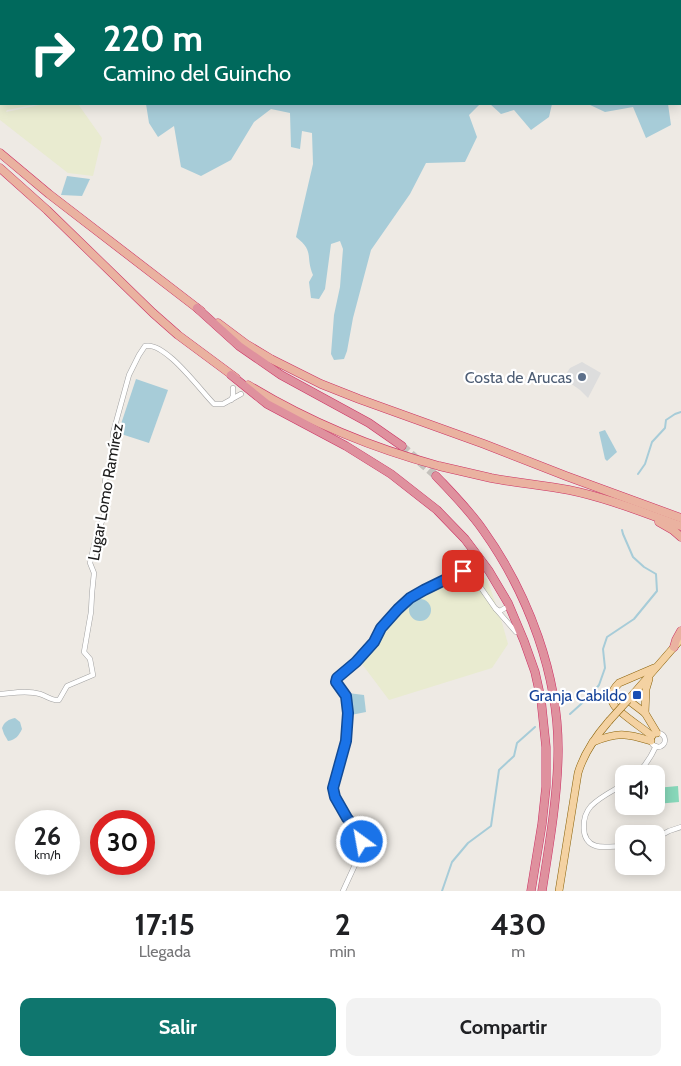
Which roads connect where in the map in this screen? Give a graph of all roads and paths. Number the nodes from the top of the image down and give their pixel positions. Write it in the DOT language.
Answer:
graph roads {
  1 [pos="0,153"];
  2 [pos="0,168"];
  3 [pos="197,308"];
  4 [pos="232,375"];
  5 [pos="233,388"];
  6 [pos="241,394"];
  7 [pos="230,401"];
  8 [pos="402,446"];
  9 [pos="436,476"];
  10 [pos="647,506"];
  11 [pos="640,511"];
  12 [pos="681,514"];
  13 [pos="681,518"];
  14 [pos="681,526"];
  15 [pos="681,537"];
  16 [pos="495,608"];
  17 [pos="505,608"];
  18 [pos="681,631"];
  19 [pos="516,632"];
  20 [pos="681,639"];
  21 [pos="674,647"];
  22 [pos="656,667"];
  23 [pos="649,676"];
  24 [pos="0,694"];
  25 [pos="628,700"];
  26 [pos="646,713"];
  27 [pos="654,739"];
  28 [pos="592,742"];
  29 [pos="546,747"];
  30 [pos="645,765"];
  31 [pos="615,789"];
  32 [pos="681,827"];
  33 [pos="665,833"];
  34 [pos="615,846"];
  35 [pos="343,891"];
  36 [pos="532,891"];
  37 [pos="542,891"];
  38 [pos="559,891"];
  1 -- 3 [label="highway"];
  2 -- 4 [label="highway"];
  3 -- 8 [label="highway"];
  3 -- 10 [label="highway"];
  4 -- 11 [label="highway"];
  4 -- 29 [label="highway"];
  5 -- 7 [label="street"];
  6 -- 7 [label="street"];
  7 -- 24 [label="street, Lugar Lomo Ramírez"];
  9 -- 37 [label="highway"];
  10 -- 12 [label="highway"];
  10 -- 13 [label="highway"];
  11 -- 14 [label="highway"];
  11 -- 15 [label="highway"];
  16 -- 17 [label="street"];
  16 -- 19 [label="street"];
  16 -- 35 [label="street"];
  17 -- 19 [label="highway"];
  18 -- 21 [label="highway"];
  19 -- 29 [label="highway"];
  20 -- 21 [label="main road"];
  21 -- 22 [label="main road"];
  22 -- 23 [label="main road"];
  22 -- 27 [label="main road"];
  23 -- 25 [label="main road"];
  23 -- 26 [label="main road"];
  25 -- 26 [label="main road"];
  25 -- 28 [label="main road, bridge"];
  26 -- 27 [label="main road"];
  27 -- 28 [label="main road"];
  27 -- 30 [label="street"];
  28 -- 38 [label="main road"];
  29 -- 36 [label="highway"];
  31 -- 34 [label="street"];
  32 -- 33 [label="street"];
}
